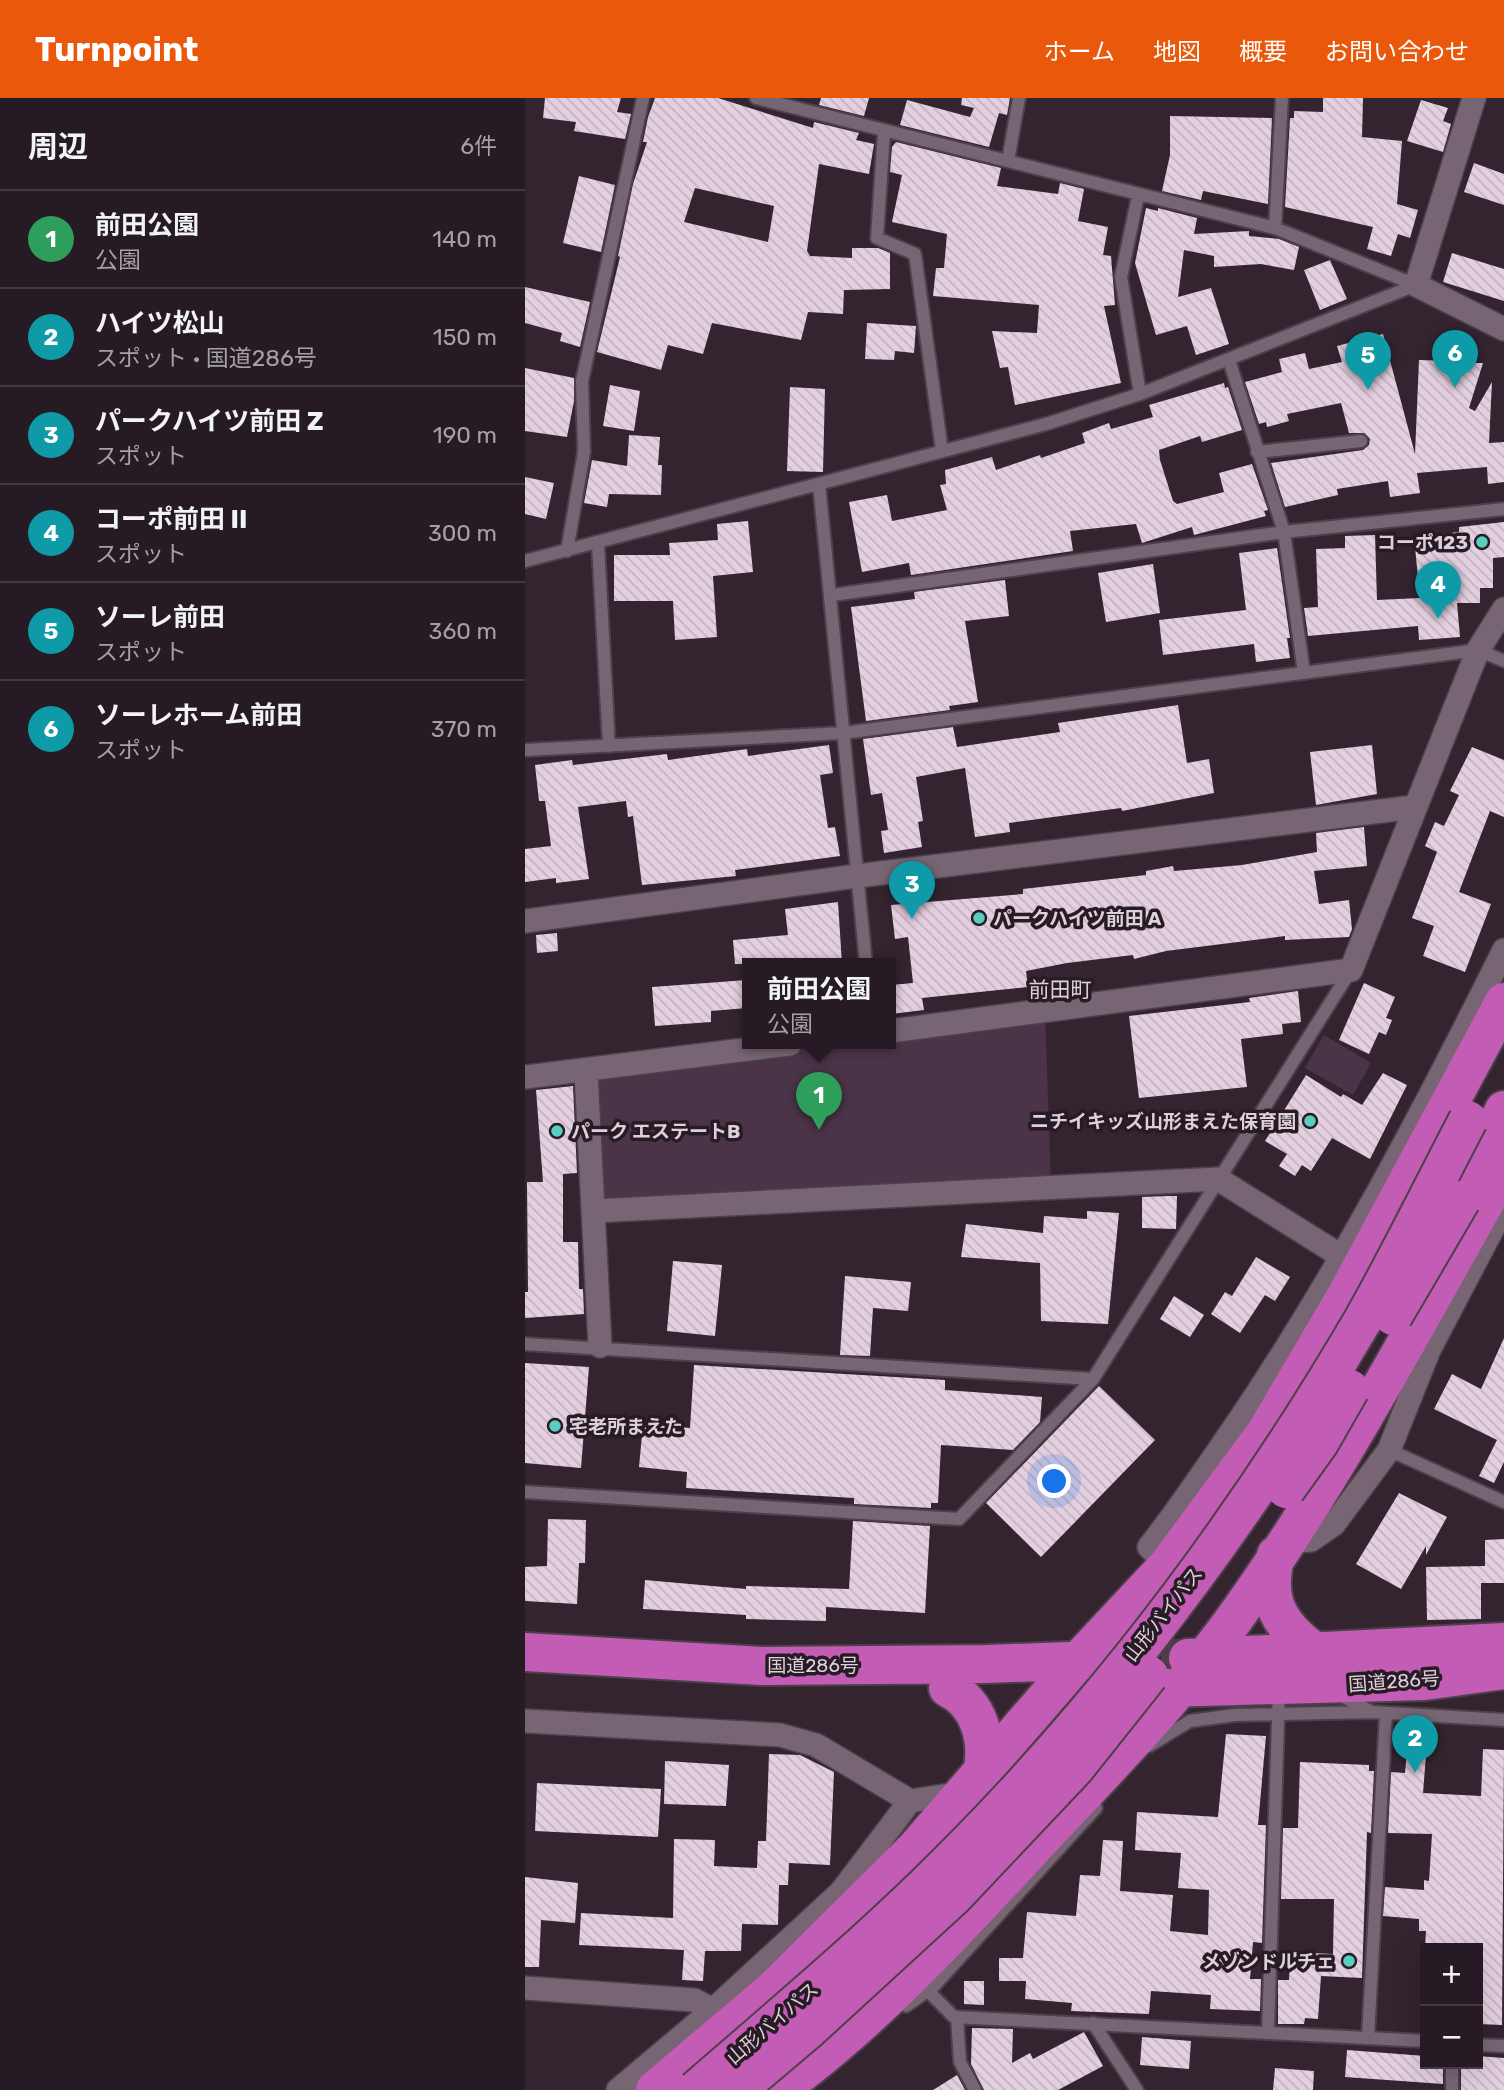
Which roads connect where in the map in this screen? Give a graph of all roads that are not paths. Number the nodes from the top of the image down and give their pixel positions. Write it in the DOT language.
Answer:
graph roads {
  1 [pos="643,98"];
  2 [pos="756,98"];
  3 [pos="1019,98"];
  4 [pos="1282,98"];
  5 [pos="1474,98"];
  6 [pos="884,132"];
  7 [pos="1008,161"];
  8 [pos="1138,196"];
  9 [pos="1275,228"];
  10 [pos="1416,285"];
  11 [pos="1504,329"];
  12 [pos="1229,360"];
  13 [pos="1140,394"];
  14 [pos="1361,442"];
  15 [pos="942,451"];
  16 [pos="1257,452"];
  17 [pos="820,484"];
  18 [pos="1504,509"];
  19 [pos="1284,532"];
  20 [pos="598,544"];
  21 [pos="567,551"];
  22 [pos="525,561"];
  23 [pos="832,596"];
  24 [pos="1504,609"];
  25 [pos="1478,650"];
  26 [pos="1504,661"];
  27 [pos="1304,673"];
  28 [pos="843,733"];
  29 [pos="609,746"];
  30 [pos="525,750"];
  31 [pos="1413,807"];
  32 [pos="857,876"];
  33 [pos="525,921"];
  34 [pos="1504,950"];
  35 [pos="865,958"];
  36 [pos="1351,970"];
  37 [pos="1504,1002"];
  38 [pos="896,1030"];
  39 [pos="1504,1041"];
  40 [pos="754,1049"];
  41 [pos="586,1072"];
  42 [pos="525,1077"];
  43 [pos="1504,1110"];
  44 [pos="1504,1169"];
  45 [pos="1218,1179"];
  46 [pos="1504,1208"];
  47 [pos="594,1211"];
  48 [pos="1341,1256"];
  49 [pos="525,1343"];
  50 [pos="600,1346"];
  51 [pos="1093,1379"];
  52 [pos="1389,1450"];
  53 [pos="525,1492"];
  54 [pos="1503,1499"];
  55 [pos="1280,1548"];
  56 [pos="1168,1565"];
  57 [pos="1504,1642"];
  58 [pos="525,1652"];
  59 [pos="1318,1669"];
  60 [pos="1504,1670"];
  61 [pos="525,1672"];
  62 [pos="1181,1673"];
  63 [pos="1079,1674"];
  64 [pos="948,1688"];
  65 [pos="1279,1701"];
  66 [pos="1371,1712"];
  67 [pos="1385,1713"];
  68 [pos="1504,1720"];
  69 [pos="525,1721"];
  70 [pos="1143,1754"];
  71 [pos="974,1783"];
  72 [pos="1108,1795"];
  73 [pos="910,1801"];
  74 [pos="525,1988"];
  75 [pos="926,1989"];
  76 [pos="713,2010"];
  77 [pos="896,2014"];
  78 [pos="957,2017"];
  79 [pos="1093,2024"];
  80 [pos="1268,2031"];
  81 [pos="1368,2037"];
  82 [pos="1420,2041"];
  83 [pos="1483,2045"];
  84 [pos="1504,2046"];
  85 [pos="1451,2069"];
  86 [pos="618,2090"];
  87 [pos="655,2090"];
  88 [pos="696,2090"];
  89 [pos="737,2090"];
  90 [pos="779,2090"];
  91 [pos="975,2090"];
  92 [pos="1137,2090"];
  93 [pos="1452,2090"];
  1 -- 21 [label="lane"];
  2 -- 6 [label="lane"];
  3 -- 7 [label="lane"];
  4 -- 9 [label="lane"];
  5 -- 10 [label="street"];
  6 -- 7 [label="lane"];
  6 -- 15 [label="lane"];
  7 -- 8 [label="lane"];
  8 -- 9 [label="lane"];
  8 -- 13 [label="lane"];
  9 -- 10 [label="lane"];
  10 -- 11 [label="street"];
  10 -- 12 [label="lane"];
  12 -- 13 [label="lane"];
  12 -- 16 [label="lane"];
  13 -- 15 [label="lane"];
  14 -- 16 [label="lane"];
  15 -- 17 [label="lane"];
  16 -- 19 [label="lane"];
  17 -- 20 [label="lane"];
  17 -- 23 [label="lane"];
  18 -- 19 [label="lane"];
  19 -- 23 [label="lane"];
  19 -- 27 [label="lane"];
  20 -- 21 [label="lane"];
  20 -- 29 [label="lane"];
  21 -- 22 [label="lane"];
  23 -- 28 [label="lane"];
  24 -- 25 [label="street"];
  25 -- 26 [label="lane"];
  25 -- 27 [label="lane"];
  25 -- 31 [label="street"];
  27 -- 28 [label="lane"];
  28 -- 29 [label="lane"];
  28 -- 32 [label="lane"];
  29 -- 30 [label="lane"];
  31 -- 32 [label="street"];
  31 -- 36 [label="street"];
  32 -- 33 [label="street"];
  32 -- 35 [label="lane"];
  34 -- 48 [label="street"];
  36 -- 38 [label="street"];
  36 -- 45 [label="lane"];
  37 -- 56 [label="highway"];
  39 -- 88 [label="highway, 山形バイパス, bridge"];
  40 -- 41 [label="street"];
  41 -- 42 [label="street"];
  41 -- 47 [label="street"];
  43 -- 89 [label="highway, 山形バイパス, bridge"];
  44 -- 55 [label="highway"];
  45 -- 47 [label="street"];
  45 -- 48 [label="street"];
  45 -- 51 [label="lane"];
  46 -- 52 [label="street"];
  47 -- 50 [label="street"];
  48 -- 56 [label="street"];
  49 -- 50 [label="lane"];
  50 -- 51 [label="lane"];
  51 -- 53 [label="lane"];
  52 -- 54 [label="lane"];
  52 -- 55 [label="street"];
  55 -- 59 [label="highway"];
  55 -- 62 [label="highway"];
  56 -- 63 [label="highway"];
  57 -- 59 [label="highway, 国道286号"];
  58 -- 63 [label="highway, 国道286号"];
  59 -- 60 [label="highway, 国道286号"];
  59 -- 62 [label="highway, 国道286号"];
  59 -- 65 [label="highway, 国道286号"];
  59 -- 66 [label="lane"];
  61 -- 64 [label="highway, 国道286号"];
  62 -- 65 [label="highway, 国道286号"];
  62 -- 90 [label="highway"];
  63 -- 64 [label="highway, 国道286号"];
  63 -- 71 [label="highway"];
  64 -- 71 [label="highway"];
  65 -- 66 [label="lane"];
  65 -- 70 [label="lane"];
  65 -- 80 [label="lane"];
  66 -- 67 [label="lane"];
  67 -- 68 [label="lane"];
  67 -- 81 [label="lane"];
  69 -- 73 [label="street"];
  71 -- 73 [label="street"];
  71 -- 87 [label="highway"];
  72 -- 75 [label="lane"];
  73 -- 76 [label="street"];
  74 -- 76 [label="street"];
  75 -- 77 [label="lane"];
  75 -- 78 [label="lane"];
  76 -- 86 [label="street"];
  78 -- 79 [label="lane"];
  78 -- 91 [label="lane"];
  79 -- 80 [label="lane"];
  79 -- 92 [label="lane"];
  80 -- 81 [label="lane"];
  81 -- 82 [label="lane"];
  83 -- 84 [label="lane"];
  85 -- 93 [label="lane"];
}
